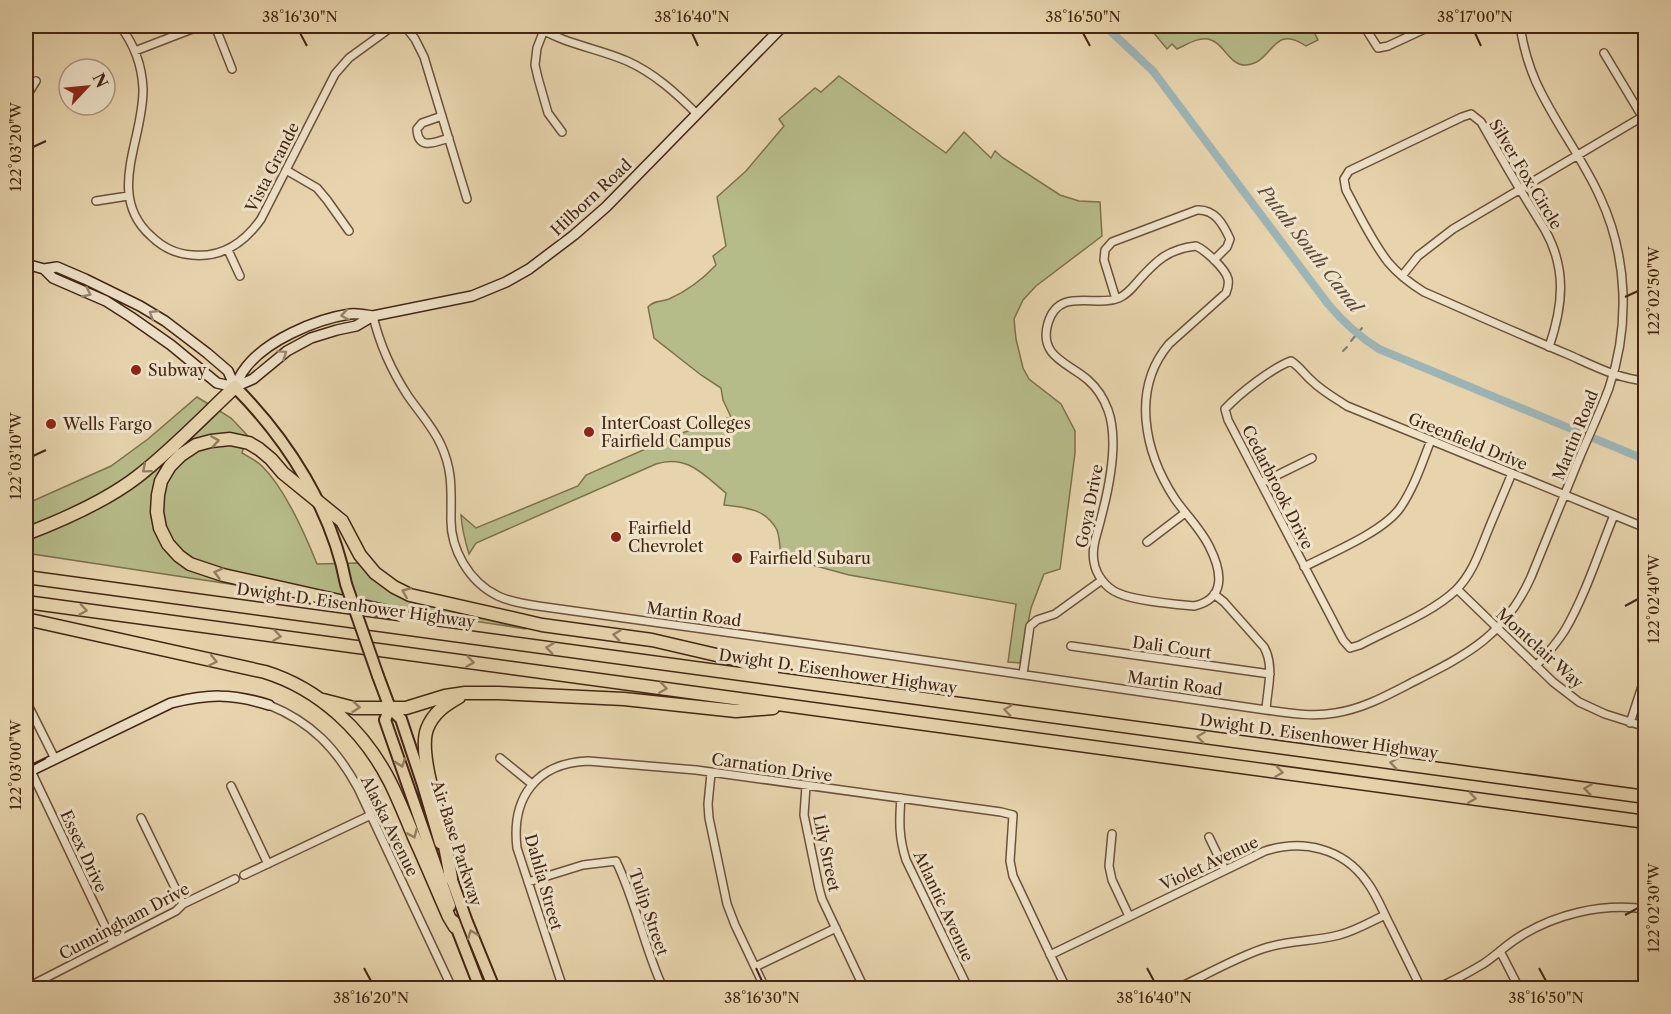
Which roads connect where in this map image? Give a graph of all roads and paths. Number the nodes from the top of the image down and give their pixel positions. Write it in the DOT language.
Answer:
graph roads {
  1 [pos="120,26"];
  2 [pos="200,26"];
  3 [pos="215,26"];
  4 [pos="393,26"];
  5 [pos="405,26"];
  6 [pos="536,26"];
  7 [pos="783,26"];
  8 [pos="1364,26"];
  9 [pos="1431,26"];
  10 [pos="1520,26"];
  11 [pos="544,30"];
  12 [pos="135,51"];
  13 [pos="1604,53"];
  14 [pos="232,69"];
  15 [pos="36,81"];
  16 [pos="26,97"];
  17 [pos="697,114"];
  18 [pos="442,116"];
  19 [pos="1644,120"];
  20 [pos="562,132"];
  21 [pos="449,138"];
  22 [pos="1578,155"];
  23 [pos="286,170"];
  24 [pos="1520,189"];
  25 [pos="128,196"];
  26 [pos="467,199"];
  27 [pos="96,201"];
  28 [pos="350,231"];
  29 [pos="228,250"];
  30 [pos="1214,260"];
  31 [pos="26,264"];
  32 [pos="44,269"];
  33 [pos="240,276"];
  34 [pos="1402,276"];
  35 [pos="1116,299"];
  36 [pos="373,316"];
  37 [pos="1550,347"];
  38 [pos="1291,361"];
  39 [pos="1613,373"];
  40 [pos="1646,381"];
  41 [pos="235,387"];
  42 [pos="1431,440"];
  43 [pos="1312,458"];
  44 [pos="1512,473"];
  45 [pos="1261,483"];
  46 [pos="1564,495"];
  47 [pos="317,501"];
  48 [pos="1185,513"];
  49 [pos="1614,515"];
  50 [pos="1646,528"];
  51 [pos="26,534"];
  52 [pos="1147,542"];
  53 [pos="1305,567"];
  54 [pos="26,577"];
  55 [pos="1102,580"];
  56 [pos="1457,589"];
  57 [pos="1214,594"];
  58 [pos="26,602"];
  59 [pos="26,619"];
  60 [pos="1497,628"];
  61 [pos="435,633"];
  62 [pos="1071,646"];
  63 [pos="1536,666"];
  64 [pos="1023,674"];
  65 [pos="1270,674"];
  66 [pos="1646,674"];
  67 [pos="795,682"];
  68 [pos="465,693"];
  69 [pos="322,700"];
  70 [pos="26,701"];
  71 [pos="269,705"];
  72 [pos="795,706"];
  73 [pos="390,708"];
  74 [pos="1266,710"];
  75 [pos="1630,723"];
  76 [pos="1646,727"];
  77 [pos="500,758"];
  78 [pos="55,759"];
  79 [pos="28,772"];
  80 [pos="711,772"];
  81 [pos="532,784"];
  82 [pos="231,786"];
  83 [pos="806,786"];
  84 [pos="1646,797"];
  85 [pos="901,798"];
  86 [pos="371,815"];
  87 [pos="141,818"];
  88 [pos="1646,822"];
  89 [pos="1112,834"];
  90 [pos="1209,837"];
  91 [pos="268,864"];
  92 [pos="1225,870"];
  93 [pos="244,875"];
  94 [pos="451,878"];
  95 [pos="235,879"];
  96 [pos="528,882"];
  97 [pos="183,904"];
  98 [pos="1646,909"];
  99 [pos="1385,915"];
  100 [pos="1129,916"];
  101 [pos="455,927"];
  102 [pos="836,928"];
  103 [pos="113,943"];
  104 [pos="1500,951"];
  105 [pos="1050,955"];
  106 [pos="754,967"];
  107 [pos="26,988"];
  108 [pos="452,988"];
  109 [pos="480,988"];
  110 [pos="494,988"];
  111 [pos="563,988"];
  112 [pos="663,988"];
  113 [pos="765,988"];
  114 [pos="864,988"];
  115 [pos="968,988"];
  116 [pos="1066,988"];
  117 [pos="1178,988"];
  118 [pos="1421,988"];
  119 [pos="1437,988"];
  120 [pos="1519,988"];
  1 -- 12 [label="street, Vista Grande"];
  2 -- 12 [label="street"];
  3 -- 14 [label="street"];
  4 -- 23 [label="street, Vista Grande"];
  5 -- 18 [label="street"];
  6 -- 11 [label="street"];
  7 -- 17 [label="street, Hilborn Road"];
  8 -- 9 [label="street"];
  10 -- 22 [label="street, Martin Road"];
  11 -- 17 [label="street"];
  11 -- 20 [label="street"];
  12 -- 25 [label="street, Vista Grande"];
  13 -- 19 [label="street"];
  15 -- 16 [label="street"];
  17 -- 36 [label="street, Hilborn Road"];
  18 -- 21 [label="street"];
  18 -- 21 [label="street"];
  19 -- 22 [label="street"];
  21 -- 26 [label="street"];
  22 -- 24 [label="street"];
  22 -- 39 [label="street, Martin Road"];
  23 -- 28 [label="street"];
  23 -- 29 [label="street, Vista Grande"];
  24 -- 34 [label="street"];
  24 -- 34 [label="street, Silver Fox Circle"];
  24 -- 37 [label="street, Silver Fox Circle"];
  25 -- 27 [label="street"];
  25 -- 29 [label="street, Vista Grande"];
  29 -- 33 [label="street"];
  30 -- 35 [label="street"];
  30 -- 35 [label="street"];
  30 -- 48 [label="street"];
  31 -- 32 [label="street"];
  32 -- 41 [label="street, one-way"];
  41 -- 32 [label="street, one-way"];
  34 -- 37 [label="street, Silver Fox Circle"];
  35 -- 55 [label="street, Goya Drive"];
  36 -- 41 [label="street, Hilborn Road"];
  36 -- 64 [label="street, Martin Road"];
  37 -- 39 [label="street, Silver Fox Circle"];
  38 -- 42 [label="street, Greenfield Drive"];
  38 -- 45 [label="street, Cedarbrook Drive"];
  39 -- 40 [label="street, Silver Fox Circle"];
  39 -- 46 [label="street, Martin Road"];
  41 -- 47 [label="main road, Air Base Parkway"];
  41 -- 51 [label="highway, one-way"];
  42 -- 44 [label="street, Greenfield Drive"];
  42 -- 53 [label="street"];
  43 -- 45 [label="street"];
  44 -- 46 [label="street, Greenfield Drive"];
  44 -- 56 [label="street"];
  45 -- 53 [label="street, Cedarbrook Drive"];
  46 -- 49 [label="street, Greenfield Drive"];
  46 -- 60 [label="street, Martin Road"];
  61 -- 47 [label="highway, one-way"];
  67 -- 47 [label="highway, one-way"];
  47 -- 73 [label="main road, Air Base Parkway, bridge"];
  48 -- 52 [label="street"];
  48 -- 57 [label="street"];
  49 -- 50 [label="street, Greenfield Drive"];
  49 -- 63 [label="street"];
  53 -- 56 [label="street, Cedarbrook Drive"];
  54 -- 61 [label="highway, Dwight D. Eisenhower Highway"];
  55 -- 57 [label="street"];
  55 -- 64 [label="street"];
  56 -- 60 [label="street, Montclair Way"];
  57 -- 65 [label="street"];
  58 -- 72 [label="highway, one-way"];
  59 -- 69 [label="highway, one-way"];
  60 -- 63 [label="street, Montclair Way"];
  60 -- 74 [label="street, Martin Road"];
  67 -- 61 [label="highway, Dwight D. Eisenhower Highway, one-way"];
  62 -- 65 [label="street, Dali Court"];
  63 -- 75 [label="street, Montclair Way"];
  64 -- 74 [label="street, Martin Road"];
  65 -- 74 [label="street"];
  66 -- 75 [label="street"];
  84 -- 67 [label="highway, Dwight D. Eisenhower Highway, one-way"];
  68 -- 72 [label="highway"];
  68 -- 73 [label="highway"];
  68 -- 94 [label="highway"];
  69 -- 73 [label="highway, one-way"];
  69 -- 101 [label="highway, one-way"];
  70 -- 78 [label="street"];
  71 -- 78 [label="street"];
  71 -- 86 [label="street, Alaska Avenue"];
  72 -- 88 [label="highway, one-way"];
  73 -- 94 [label="main road, Air Base Parkway"];
  73 -- 101 [label="main road, Air Base Parkway, one-way"];
  75 -- 76 [label="street, Montclair Way"];
  77 -- 81 [label="street"];
  78 -- 79 [label="street"];
  79 -- 103 [label="street, Essex Drive"];
  80 -- 81 [label="street, Carnation Drive"];
  80 -- 83 [label="street, Carnation Drive"];
  80 -- 106 [label="street"];
  81 -- 96 [label="street, Dahlia Street"];
  82 -- 91 [label="street"];
  83 -- 85 [label="street, Carnation Drive"];
  83 -- 102 [label="street, Lily Street"];
  85 -- 105 [label="street, Carnation Drive"];
  85 -- 115 [label="street, Atlantic Avenue"];
  86 -- 91 [label="street"];
  86 -- 108 [label="street, Alaska Avenue"];
  87 -- 97 [label="street"];
  89 -- 100 [label="street"];
  90 -- 92 [label="street"];
  91 -- 93 [label="street"];
  92 -- 99 [label="street, Violet Avenue"];
  92 -- 100 [label="street, Violet Avenue"];
  110 -- 94 [label="main road, Air Base Parkway, one-way"];
  95 -- 97 [label="street, Cunningham Drive"];
  96 -- 111 [label="street, Dahlia Street"];
  96 -- 112 [label="street, Tulip Street"];
  97 -- 103 [label="street, Cunningham Drive"];
  98 -- 104 [label="street"];
  99 -- 117 [label="street"];
  99 -- 118 [label="street, Violet Avenue"];
  100 -- 105 [label="street, Violet Avenue"];
  101 -- 109 [label="main road, Air Base Parkway"];
  102 -- 106 [label="street"];
  102 -- 114 [label="street, Lily Street"];
  103 -- 107 [label="street, Cunningham Drive"];
  104 -- 119 [label="street"];
  104 -- 120 [label="street"];
  105 -- 116 [label="street"];
  106 -- 113 [label="street"];
}
